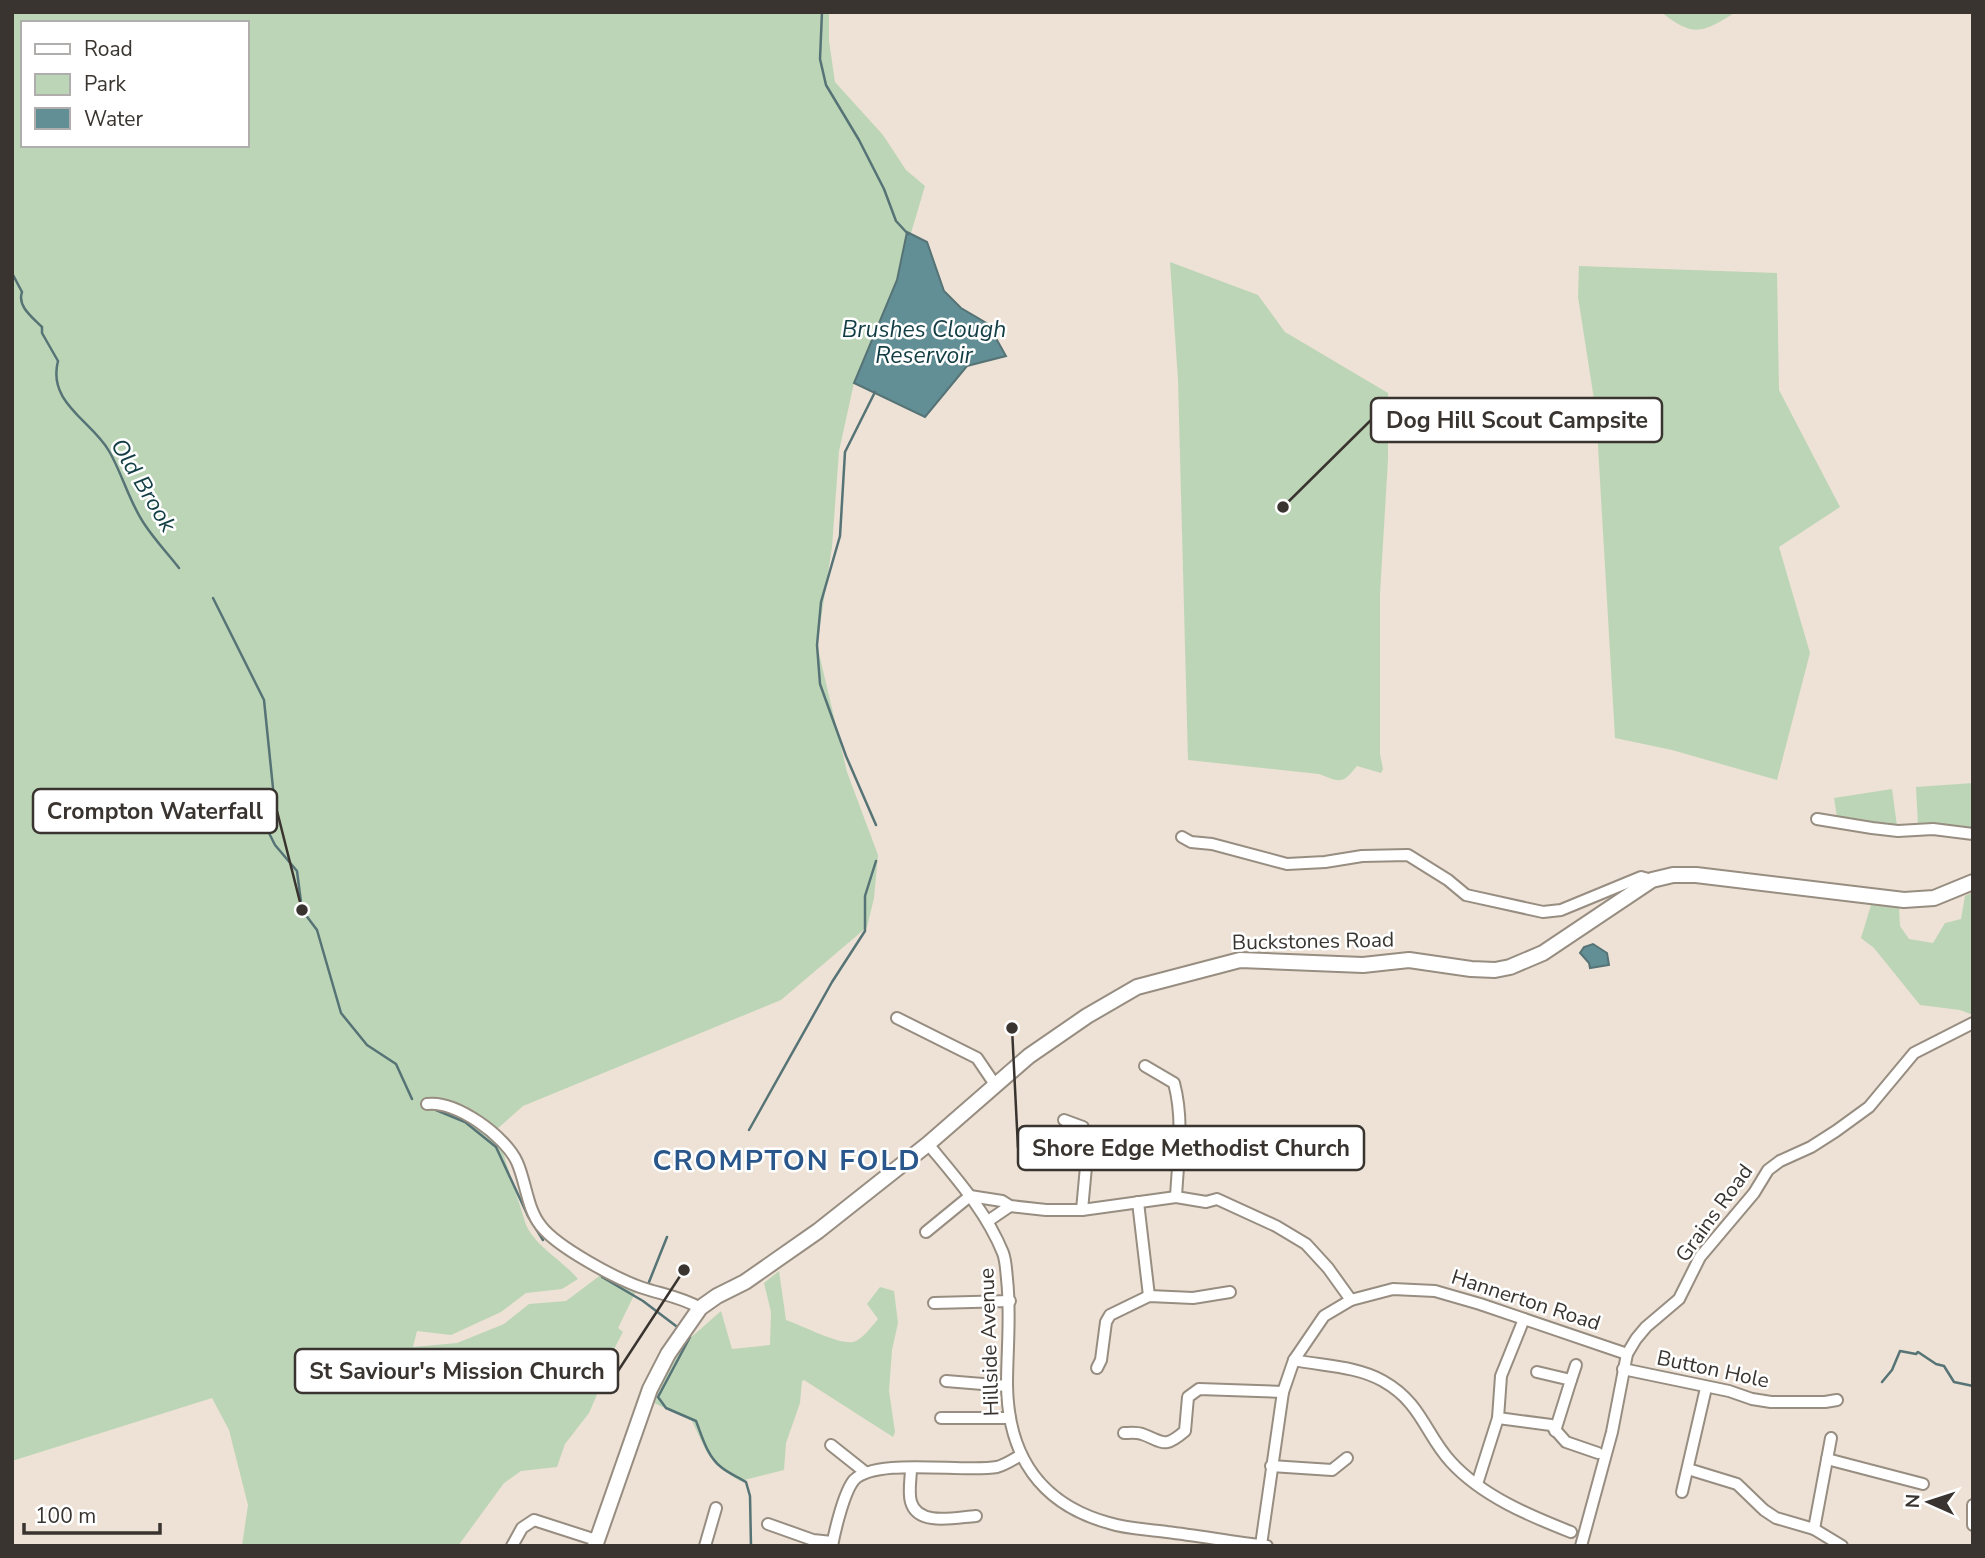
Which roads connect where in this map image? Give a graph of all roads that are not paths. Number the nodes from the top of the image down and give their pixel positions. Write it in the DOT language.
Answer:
graph roads {
  1 [pos="1817,819"];
  2 [pos="1973,834"];
  3 [pos="1182,837"];
  4 [pos="1652,880"];
  5 [pos="1973,882"];
  6 [pos="897,1018"];
  7 [pos="1973,1023"];
  8 [pos="1146,1066"];
  9 [pos="996,1086"];
  10 [pos="427,1104"];
  11 [pos="1064,1120"];
  12 [pos="928,1144"];
  13 [pos="970,1196"];
  14 [pos="1176,1197"];
  15 [pos="1138,1202"];
  16 [pos="1010,1206"];
  17 [pos="1082,1210"];
  18 [pos="988,1222"];
  19 [pos="926,1232"];
  20 [pos="1230,1292"];
  21 [pos="1149,1296"];
  22 [pos="1351,1300"];
  23 [pos="1010,1301"];
  24 [pos="934,1303"];
  25 [pos="700,1308"];
  26 [pos="1524,1319"];
  27 [pos="1627,1354"];
  28 [pos="1294,1360"];
  29 [pos="1576,1365"];
  30 [pos="1097,1368"];
  31 [pos="1623,1368"];
  32 [pos="1537,1371"];
  33 [pos="1571,1380"];
  34 [pos="946,1381"];
  35 [pos="1007,1386"];
  36 [pos="1706,1388"];
  37 [pos="1283,1392"];
  38 [pos="1837,1400"];
  39 [pos="941,1418"];
  40 [pos="1010,1418"];
  41 [pos="1498,1418"];
  42 [pos="1555,1431"];
  43 [pos="1124,1433"];
  44 [pos="1831,1438"];
  45 [pos="831,1445"];
  46 [pos="1598,1453"];
  47 [pos="1021,1455"];
  48 [pos="1347,1458"];
  49 [pos="1827,1459"];
  50 [pos="1271,1466"];
  51 [pos="911,1468"];
  52 [pos="1688,1469"];
  53 [pos="865,1472"];
  54 [pos="1477,1484"];
  55 [pos="1923,1484"];
  56 [pos="1682,1492"];
  57 [pos="1973,1505"];
  58 [pos="716,1508"];
  59 [pos="976,1516"];
  60 [pos="768,1524"];
  61 [pos="1973,1525"];
  62 [pos="1814,1529"];
  63 [pos="1571,1532"];
  64 [pos="1212,1542"];
  65 [pos="596,1543"];
  66 [pos="832,1544"];
  67 [pos="1261,1545"];
  68 [pos="512,1546"];
  69 [pos="705,1546"];
  70 [pos="1267,1546"];
  71 [pos="1581,1546"];
  72 [pos="1842,1546"];
  1 -- 2 [label="street"];
  3 -- 4 [label="street"];
  4 -- 5 [label="main road, Buckstones Road"];
  4 -- 9 [label="main road, Buckstones Road"];
  6 -- 9 [label="street"];
  7 -- 27 [label="street, Grains Road"];
  8 -- 14 [label="street"];
  9 -- 12 [label="main road, Buckstones Road"];
  10 -- 25 [label="street"];
  11 -- 17 [label="street"];
  12 -- 13 [label="street, Hillside Avenue"];
  12 -- 25 [label="main road, Buckstones Road"];
  13 -- 16 [label="street"];
  13 -- 18 [label="street, Hillside Avenue"];
  13 -- 19 [label="street"];
  14 -- 15 [label="street"];
  14 -- 22 [label="street"];
  15 -- 17 [label="street"];
  15 -- 21 [label="street"];
  16 -- 17 [label="street"];
  16 -- 18 [label="street"];
  18 -- 23 [label="street, Hillside Avenue"];
  20 -- 21 [label="street"];
  21 -- 30 [label="street"];
  22 -- 26 [label="street, Hannerton Road"];
  22 -- 28 [label="street, Hannerton Road"];
  23 -- 24 [label="street"];
  23 -- 35 [label="street, Hillside Avenue"];
  25 -- 65 [label="main road, Buckstones Road"];
  26 -- 27 [label="street, Hannerton Road"];
  26 -- 41 [label="street"];
  27 -- 31 [label="street, Grains Road"];
  28 -- 37 [label="street, Hannerton Road"];
  28 -- 54 [label="street"];
  29 -- 33 [label="street"];
  31 -- 36 [label="street, Button Hole"];
  31 -- 71 [label="street, Grains Road"];
  32 -- 33 [label="street"];
  33 -- 42 [label="street"];
  34 -- 35 [label="street"];
  35 -- 40 [label="street, Hillside Avenue"];
  36 -- 38 [label="street, Button Hole"];
  36 -- 52 [label="street"];
  37 -- 43 [label="street"];
  37 -- 50 [label="street, Hannerton Road"];
  39 -- 40 [label="street"];
  40 -- 47 [label="street, Hillside Avenue"];
  41 -- 42 [label="street"];
  41 -- 54 [label="street"];
  42 -- 46 [label="street"];
  44 -- 49 [label="street"];
  45 -- 53 [label="street"];
  47 -- 51 [label="street"];
  47 -- 64 [label="street, Hillside Avenue"];
  48 -- 50 [label="street"];
  49 -- 55 [label="street"];
  49 -- 62 [label="street"];
  50 -- 67 [label="street, Hannerton Road"];
  51 -- 53 [label="street"];
  51 -- 59 [label="street"];
  52 -- 56 [label="street"];
  52 -- 62 [label="street"];
  53 -- 66 [label="street"];
  54 -- 63 [label="street"];
  57 -- 61 [label="street"];
  58 -- 69 [label="street"];
  60 -- 66 [label="street"];
  62 -- 72 [label="street"];
  64 -- 67 [label="street, Hillside Avenue"];
  65 -- 68 [label="street"];
  67 -- 70 [label="street, Hillside Avenue"];
}
